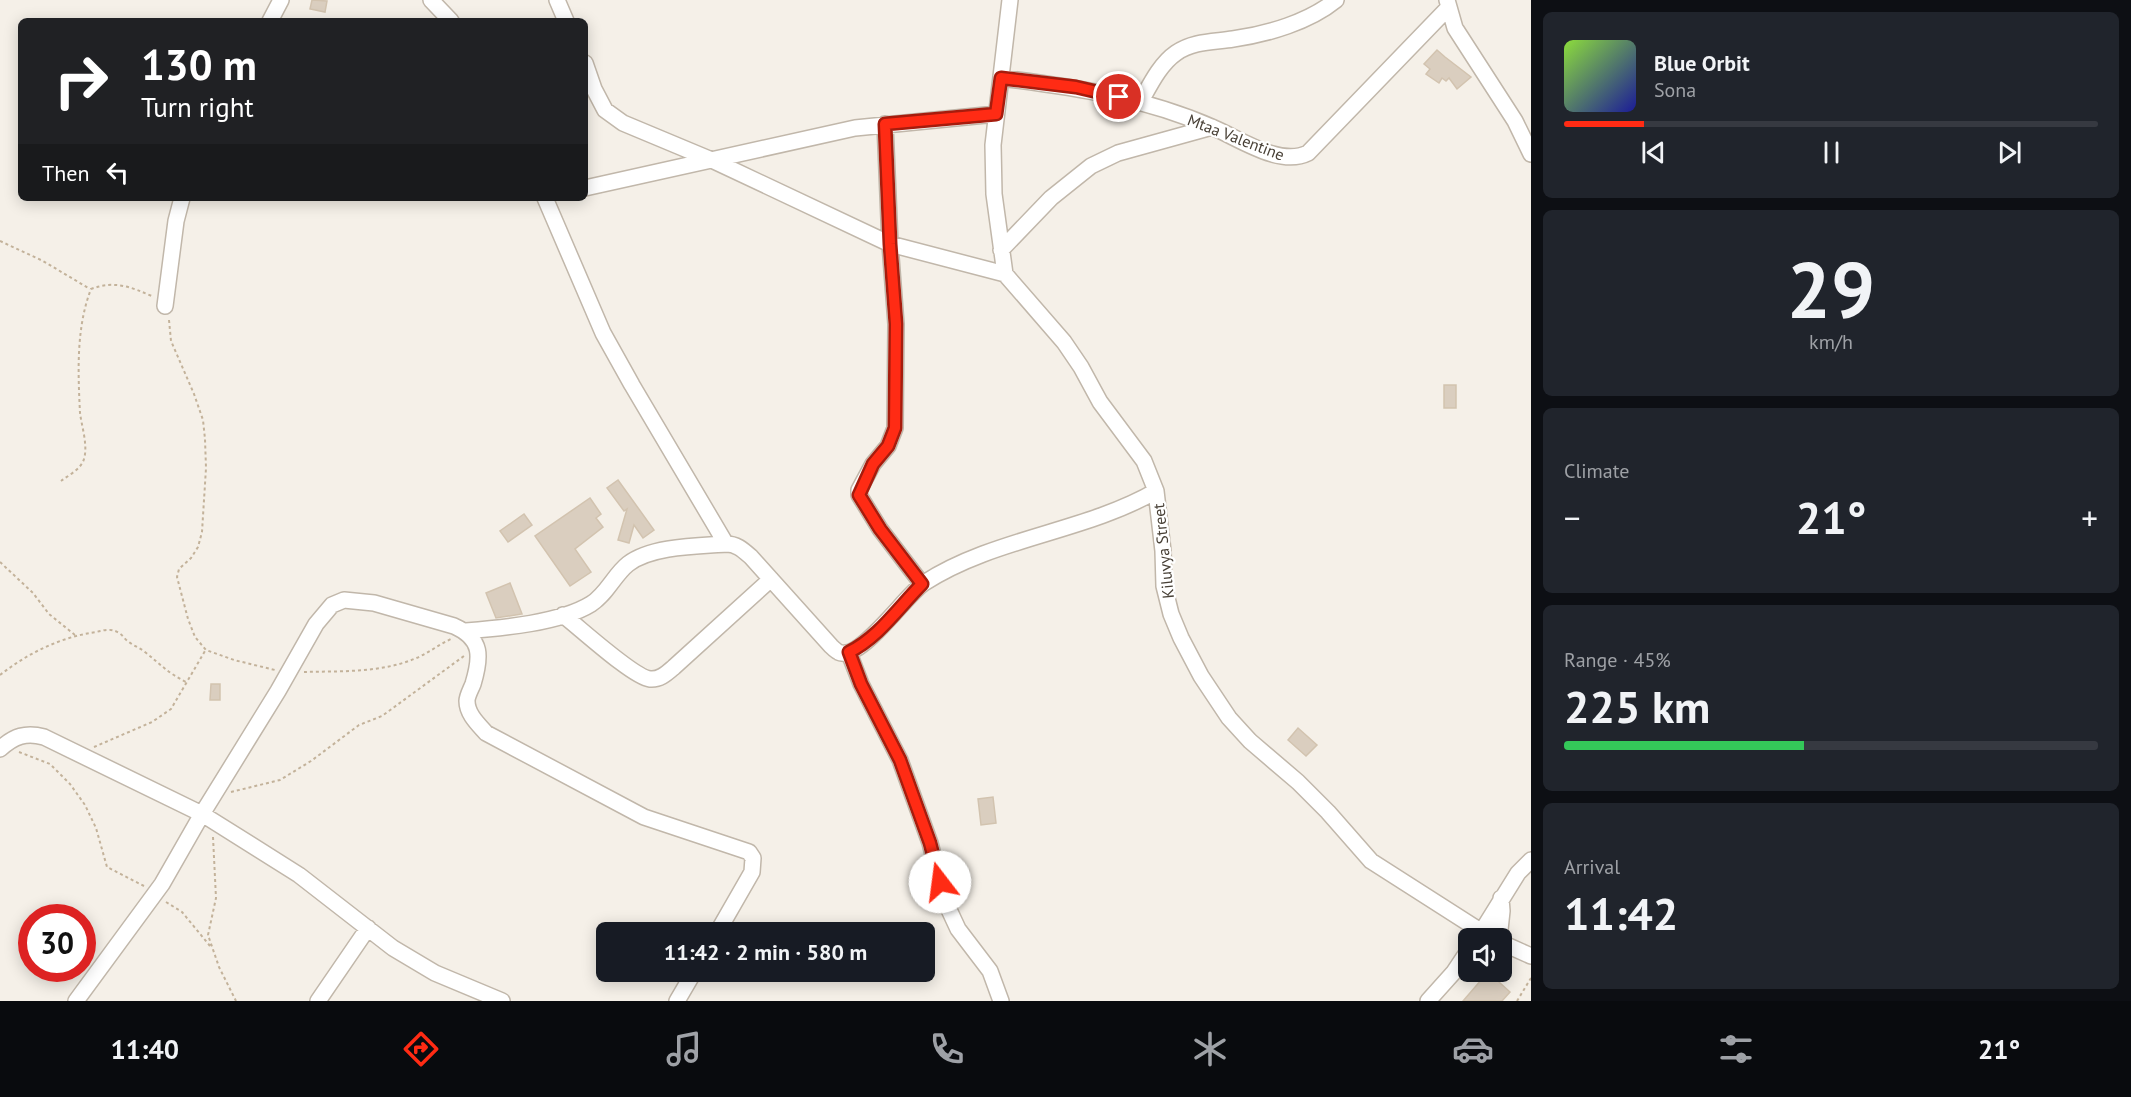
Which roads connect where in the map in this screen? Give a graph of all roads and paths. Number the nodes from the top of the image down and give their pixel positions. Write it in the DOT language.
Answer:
graph roads {
  1 [pos="280,0"];
  2 [pos="431,0"];
  3 [pos="557,0"];
  4 [pos="1010,0"];
  5 [pos="1336,0"];
  6 [pos="1448,4"];
  7 [pos="271,18"];
  8 [pos="448,18"];
  9 [pos="565,18"];
  10 [pos="588,72"];
  11 [pos="1001,78"];
  12 [pos="1141,101"];
  13 [pos="996,114"];
  14 [pos="885,124"];
  15 [pos="1212,127"];
  16 [pos="1531,154"];
  17 [pos="714,161"];
  18 [pos="588,187"];
  19 [pos="181,201"];
  20 [pos="546,201"];
  21 [pos="0,241"];
  22 [pos="890,244"];
  23 [pos="1001,250"];
  24 [pos="1005,274"];
  25 [pos="91,289"];
  26 [pos="165,306"];
  27 [pos="61,481"];
  28 [pos="1156,491"];
  29 [pos="726,544"];
  30 [pos="0,562"];
  31 [pos="771,579"];
  32 [pos="922,584"];
  33 [pos="563,615"];
  34 [pos="466,631"];
  35 [pos="76,636"];
  36 [pos="478,647"];
  37 [pos="206,650"];
  38 [pos="849,652"];
  39 [pos="288,673"];
  40 [pos="0,675"];
  41 [pos="186,682"];
  42 [pos="1,747"];
  43 [pos="81,753"];
  44 [pos="214,796"];
  45 [pos="207,818"];
  46 [pos="1531,860"];
  47 [pos="155,895"];
  48 [pos="1501,898"];
  49 [pos="723,922"];
  50 [pos="368,928"];
  51 [pos="1470,928"];
  52 [pos="1487,928"];
  53 [pos="1501,928"];
  54 [pos="211,948"];
  55 [pos="1512,948"];
  56 [pos="1531,956"];
  57 [pos="1458,966"];
  58 [pos="1531,978"];
  59 [pos="688,982"];
  60 [pos="76,1001"];
  61 [pos="236,1001"];
  62 [pos="318,1001"];
  63 [pos="502,1001"];
  64 [pos="677,1001"];
  65 [pos="1001,1001"];
  66 [pos="1428,1001"];
  67 [pos="1517,1001"];
  1 -- 7 [label="street"];
  2 -- 8 [label="street"];
  3 -- 9 [label="street"];
  4 -- 11 [label="street"];
  5 -- 12 [label="street"];
  6 -- 15 [label="street, Mtaa Valentine"];
  6 -- 16 [label="street"];
  10 -- 17 [label="street"];
  11 -- 12 [label="street, Mtaa Valentine"];
  11 -- 13 [label="street"];
  12 -- 15 [label="street, Mtaa Valentine"];
  13 -- 14 [label="street"];
  13 -- 23 [label="street"];
  14 -- 17 [label="street"];
  14 -- 22 [label="street"];
  15 -- 23 [label="street"];
  17 -- 18 [label="street"];
  17 -- 22 [label="street"];
  19 -- 26 [label="street"];
  20 -- 29 [label="street"];
  21 -- 25 [label="path"];
  22 -- 24 [label="street"];
  22 -- 32 [label="street"];
  23 -- 24 [label="street"];
  24 -- 28 [label="street, Kiluvya Street"];
  25 -- 26 [label="path"];
  25 -- 27 [label="path"];
  26 -- 37 [label="path"];
  28 -- 32 [label="street"];
  28 -- 51 [label="street, Kiluvya Street"];
  29 -- 31 [label="street"];
  29 -- 33 [label="street"];
  30 -- 35 [label="path"];
  31 -- 33 [label="street"];
  31 -- 38 [label="street"];
  32 -- 38 [label="street"];
  33 -- 34 [label="street"];
  34 -- 36 [label="street"];
  34 -- 39 [label="path"];
  34 -- 39 [label="street"];
  35 -- 40 [label="path"];
  35 -- 41 [label="path"];
  36 -- 44 [label="path"];
  36 -- 49 [label="street"];
  37 -- 39 [label="path"];
  37 -- 41 [label="path"];
  38 -- 65 [label="street"];
  39 -- 44 [label="street"];
  41 -- 43 [label="path"];
  42 -- 43 [label="street"];
  42 -- 47 [label="path"];
  43 -- 45 [label="street"];
  44 -- 45 [label="street"];
  45 -- 47 [label="street"];
  45 -- 50 [label="street"];
  45 -- 54 [label="path"];
  46 -- 48 [label="street"];
  47 -- 54 [label="path"];
  47 -- 60 [label="street"];
  48 -- 52 [label="street"];
  48 -- 53 [label="street"];
  50 -- 62 [label="street"];
  50 -- 63 [label="street"];
  54 -- 61 [label="path"];
  55 -- 56 [label="street"];
  57 -- 66 [label="street"];
  58 -- 67 [label="path"];
  59 -- 64 [label="street"];
}
